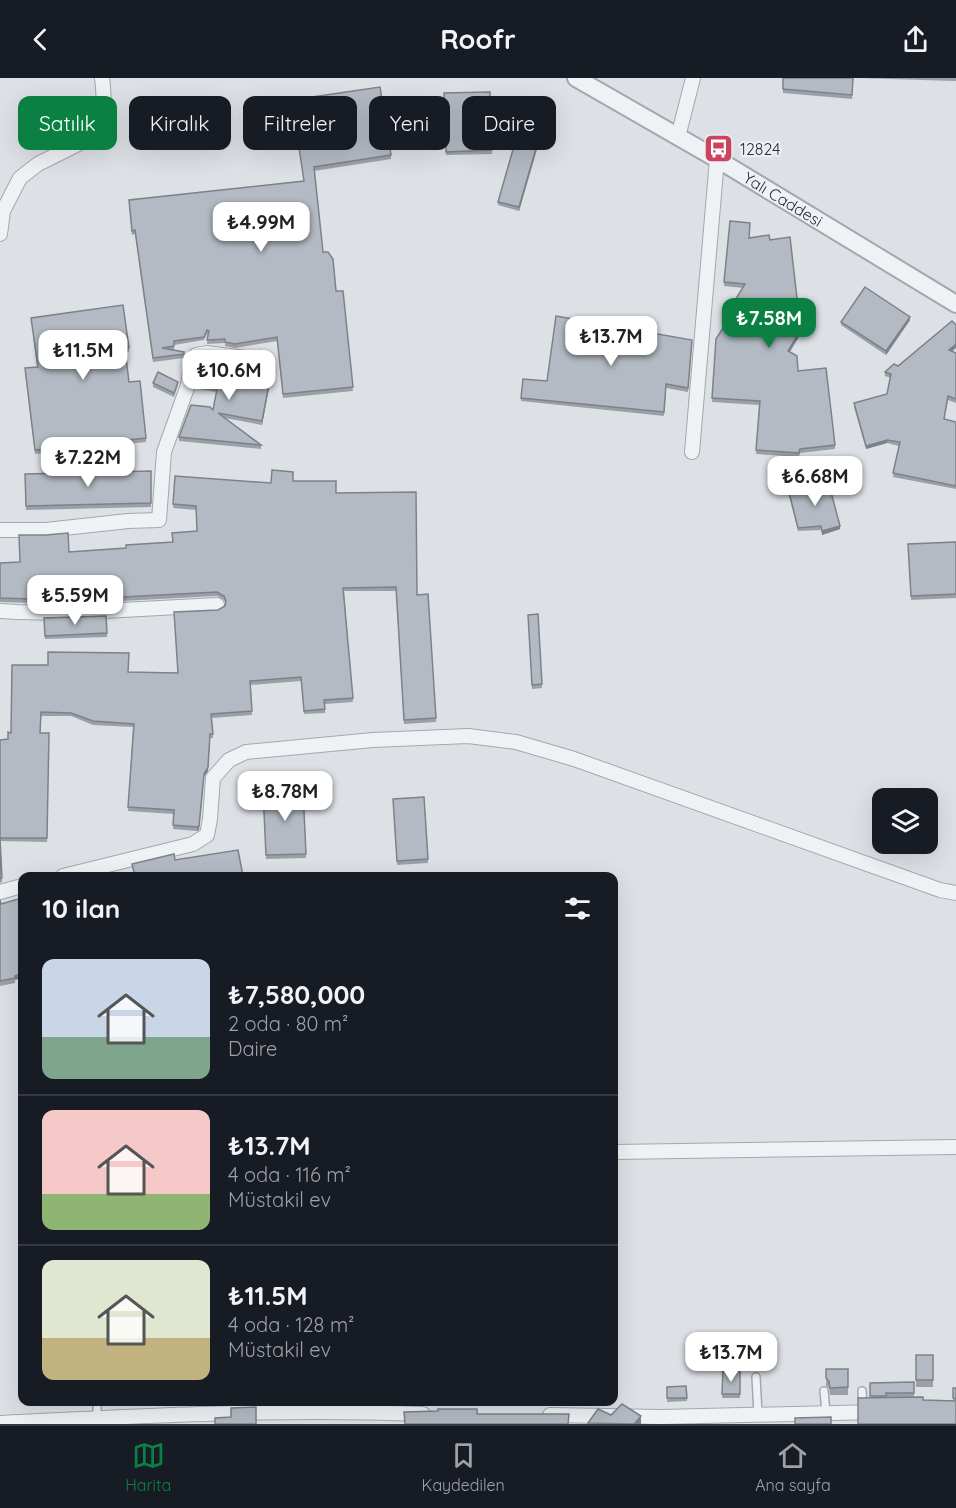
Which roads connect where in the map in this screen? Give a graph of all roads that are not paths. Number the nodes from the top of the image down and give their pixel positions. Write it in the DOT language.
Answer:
graph roads {
  1 [pos="102,78"];
  2 [pos="576,78"];
  3 [pos="693,78"];
  4 [pos="678,137"];
  5 [pos="717,159"];
  6 [pos="0,229"];
  7 [pos="0,234"];
  8 [pos="956,304"];
  9 [pos="262,360"];
  10 [pos="693,452"];
  11 [pos="0,530"];
  12 [pos="217,605"];
  13 [pos="0,611"];
  14 [pos="79,872"];
  15 [pos="18,887"];
  16 [pos="0,891"];
  17 [pos="956,893"];
  18 [pos="956,1147"];
  19 [pos="618,1152"];
  20 [pos="756,1377"];
  21 [pos="824,1391"];
  22 [pos="862,1391"];
  23 [pos="98,1406"];
  24 [pos="354,1406"];
  25 [pos="826,1412"];
  26 [pos="863,1412"];
  27 [pos="886,1412"];
  28 [pos="439,1414"];
  29 [pos="758,1414"];
  30 [pos="534,1415"];
  31 [pos="98,1418"];
  32 [pos="291,1418"];
  33 [pos="380,1418"];
  34 [pos="843,1418"];
  35 [pos="743,1419"];
  36 [pos="661,1420"];
  37 [pos="0,1423"];
  1 -- 6 [label="street"];
  2 -- 4 [label="street, Yalı Caddesi"];
  3 -- 4 [label="street"];
  4 -- 5 [label="street, Yalı Caddesi"];
  5 -- 8 [label="street, Yalı Caddesi"];
  5 -- 10 [label="street"];
  6 -- 7 [label="street"];
  9 -- 11 [label="street"];
  12 -- 13 [label="street"];
  14 -- 17 [label="street"];
  15 -- 16 [label="street"];
  18 -- 19 [label="street"];
  20 -- 29 [label="lane"];
  21 -- 25 [label="lane"];
  22 -- 26 [label="lane"];
  23 -- 31 [label="lane"];
  24 -- 32 [label="street"];
  24 -- 33 [label="street"];
  25 -- 29 [label="street"];
  25 -- 34 [label="street"];
  26 -- 27 [label="street"];
  26 -- 34 [label="street"];
  28 -- 33 [label="street"];
  29 -- 35 [label="street"];
  30 -- 36 [label="street"];
  31 -- 32 [label="street"];
  31 -- 37 [label="street"];
  35 -- 36 [label="street"];
}
